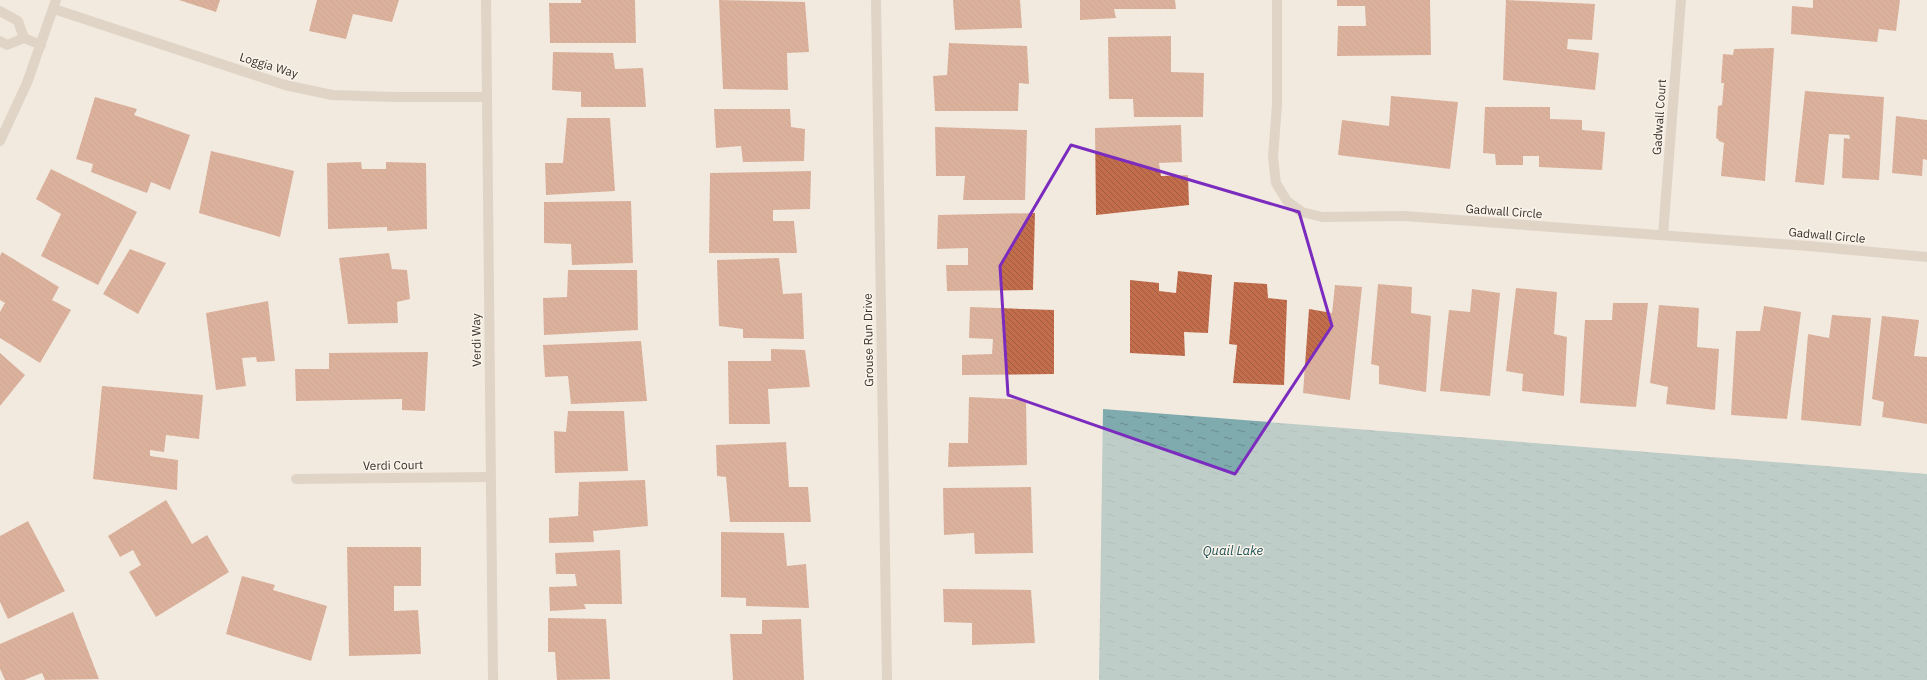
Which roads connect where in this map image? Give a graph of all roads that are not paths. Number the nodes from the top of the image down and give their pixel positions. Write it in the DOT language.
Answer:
graph roads {
  1 [pos="486,0"];
  2 [pos="876,0"];
  3 [pos="1277,0"];
  4 [pos="1681,0"];
  5 [pos="55,4"];
  6 [pos="0,11"];
  7 [pos="24,38"];
  8 [pos="0,41"];
  9 [pos="41,45"];
  10 [pos="486,97"];
  11 [pos="0,141"];
  12 [pos="1663,235"];
  13 [pos="1927,257"];
  14 [pos="490,477"];
  15 [pos="296,479"];
  16 [pos="493,680"];
  17 [pos="887,680"];
  1 -- 10 [label="street, Verdi Way"];
  2 -- 17 [label="street, Grouse Run Drive"];
  3 -- 12 [label="street, Gadwall Circle"];
  4 -- 12 [label="street, Gadwall Court"];
  5 -- 9 [label="street"];
  5 -- 10 [label="street, Loggia Way"];
  6 -- 7 [label="street"];
  7 -- 8 [label="street"];
  7 -- 9 [label="street"];
  9 -- 11 [label="street"];
  10 -- 14 [label="street, Verdi Way"];
  12 -- 13 [label="street, Gadwall Circle"];
  14 -- 15 [label="street, Verdi Court"];
  14 -- 16 [label="street, Verdi Way"];
}
